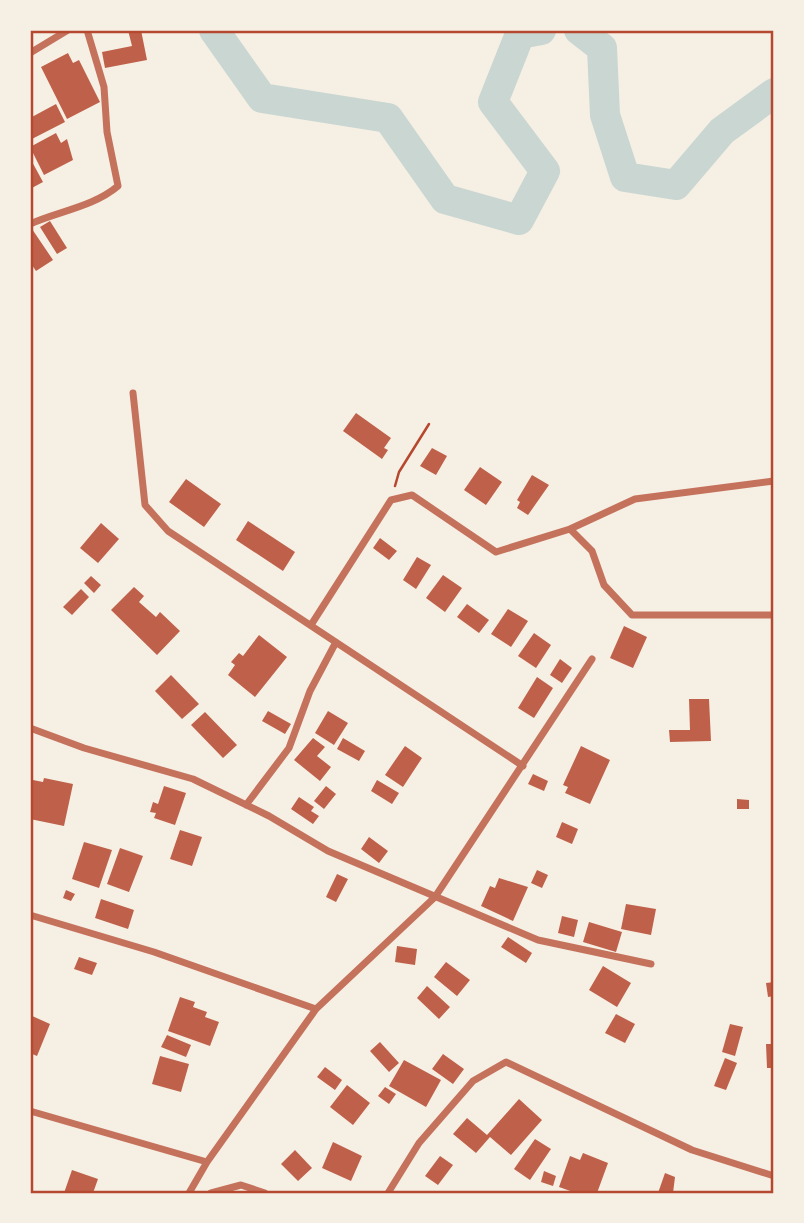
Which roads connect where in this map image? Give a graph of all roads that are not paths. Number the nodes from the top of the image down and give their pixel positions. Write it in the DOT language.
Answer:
graph roads {
  1 [pos="68,30"];
  2 [pos="87,30"];
  3 [pos="30,53"];
  4 [pos="30,224"];
  5 [pos="133,393"];
  6 [pos="774,481"];
  7 [pos="570,529"];
  8 [pos="774,615"];
  9 [pos="311,625"];
  10 [pos="336,642"];
  11 [pos="592,659"];
  12 [pos="30,728"];
  13 [pos="523,766"];
  14 [pos="246,805"];
  15 [pos="435,897"];
  16 [pos="30,915"];
  17 [pos="651,964"];
  18 [pos="316,1009"];
  19 [pos="30,1111"];
  20 [pos="207,1162"];
  21 [pos="774,1176"];
  22 [pos="189,1193"];
  23 [pos="211,1193"];
  24 [pos="265,1193"];
  25 [pos="388,1193"];
  1 -- 3 [label="street"];
  2 -- 4 [label="street"];
  5 -- 9 [label="street"];
  6 -- 7 [label="street"];
  7 -- 8 [label="street"];
  7 -- 9 [label="street"];
  9 -- 10 [label="street"];
  10 -- 13 [label="street"];
  10 -- 14 [label="street"];
  11 -- 13 [label="street"];
  12 -- 14 [label="street"];
  13 -- 15 [label="street"];
  14 -- 15 [label="street"];
  15 -- 17 [label="street"];
  15 -- 18 [label="street"];
  16 -- 18 [label="street"];
  18 -- 20 [label="street"];
  19 -- 20 [label="street"];
  20 -- 22 [label="street"];
  21 -- 25 [label="street"];
  23 -- 24 [label="street"];
}
